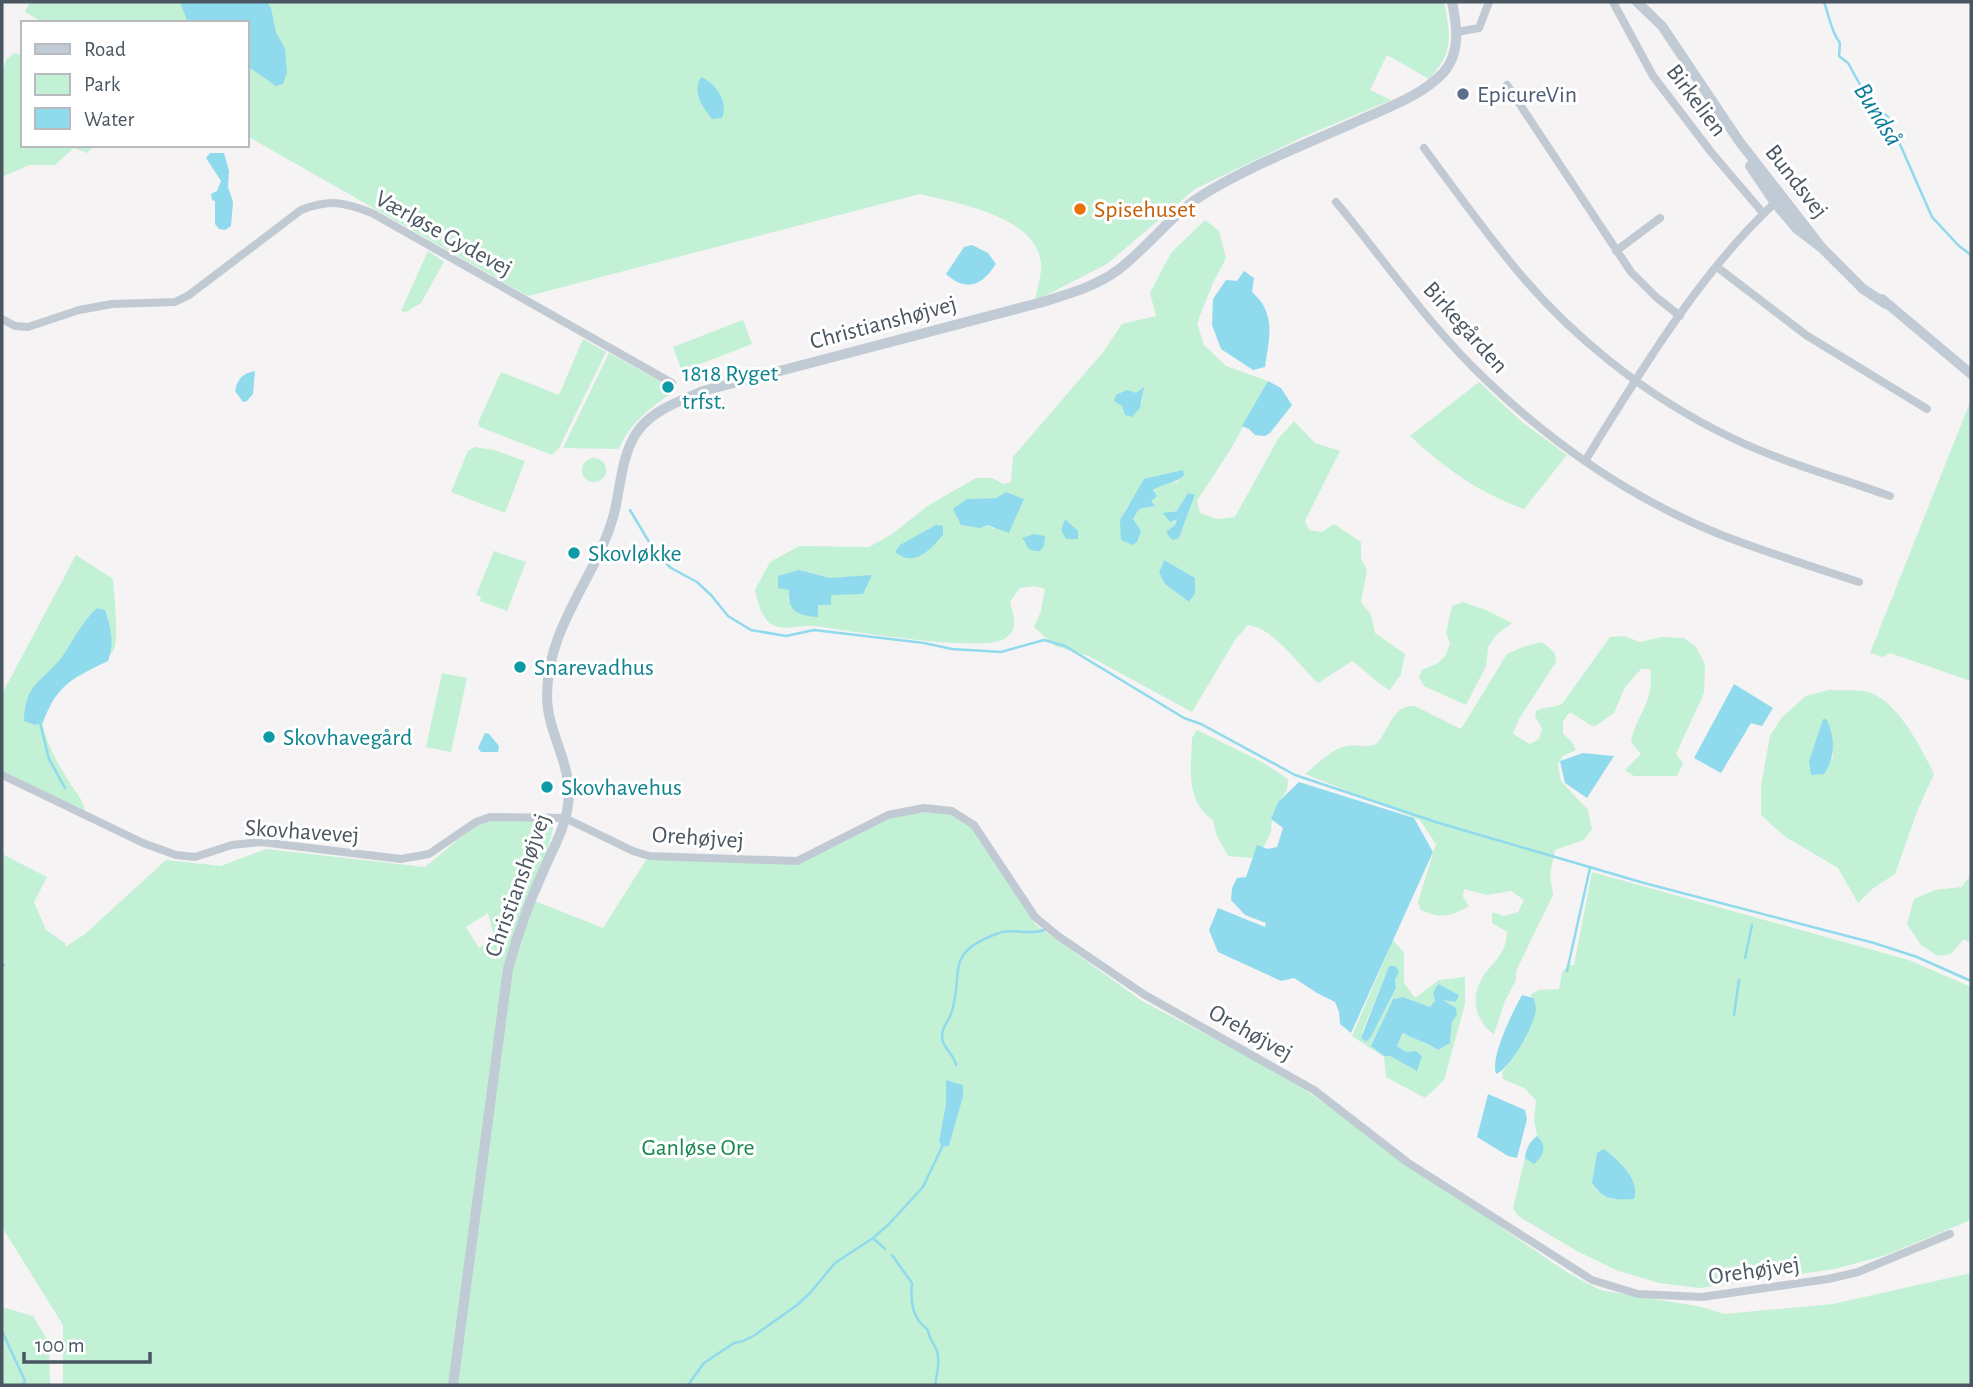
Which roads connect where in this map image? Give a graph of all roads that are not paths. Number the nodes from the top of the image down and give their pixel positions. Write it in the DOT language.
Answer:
graph roads {
  1 [pos="1452,2"];
  2 [pos="1489,2"];
  3 [pos="1613,2"];
  4 [pos="1636,2"];
  5 [pos="1457,32"];
  6 [pos="1507,85"];
  7 [pos="1423,148"];
  8 [pos="1777,200"];
  9 [pos="1336,202"];
  10 [pos="1763,213"];
  11 [pos="1660,218"];
  12 [pos="1616,251"];
  13 [pos="1717,267"];
  14 [pos="1680,316"];
  15 [pos="2,319"];
  16 [pos="1971,374"];
  17 [pos="1636,380"];
  18 [pos="672,383"];
  19 [pos="1927,409"];
  20 [pos="1585,461"];
  21 [pos="1891,496"];
  22 [pos="1859,582"];
  23 [pos="2,775"];
  24 [pos="565,818"];
  25 [pos="1950,1234"];
  26 [pos="453,1385"];
  1 -- 5 [label="street, Christianshøjvej"];
  2 -- 5 [label="street"];
  3 -- 10 [label="street, Birkelien"];
  4 -- 8 [label="street, Bundsvej"];
  5 -- 24 [label="street, Christianshøjvej"];
  6 -- 12 [label="street"];
  7 -- 17 [label="street"];
  8 -- 10 [label="street"];
  8 -- 16 [label="street, Bundsvej"];
  9 -- 20 [label="street, Birkegården"];
  10 -- 13 [label="street"];
  11 -- 12 [label="street"];
  12 -- 14 [label="street"];
  13 -- 14 [label="street"];
  13 -- 19 [label="street"];
  14 -- 17 [label="street"];
  15 -- 18 [label="street, Værløse Gydevej"];
  17 -- 20 [label="street"];
  17 -- 21 [label="street"];
  20 -- 22 [label="street, Birkegården"];
  23 -- 24 [label="street, Skovhavevej"];
  24 -- 25 [label="street, Orehøjvej"];
  24 -- 26 [label="street, Christianshøjvej"];
}
